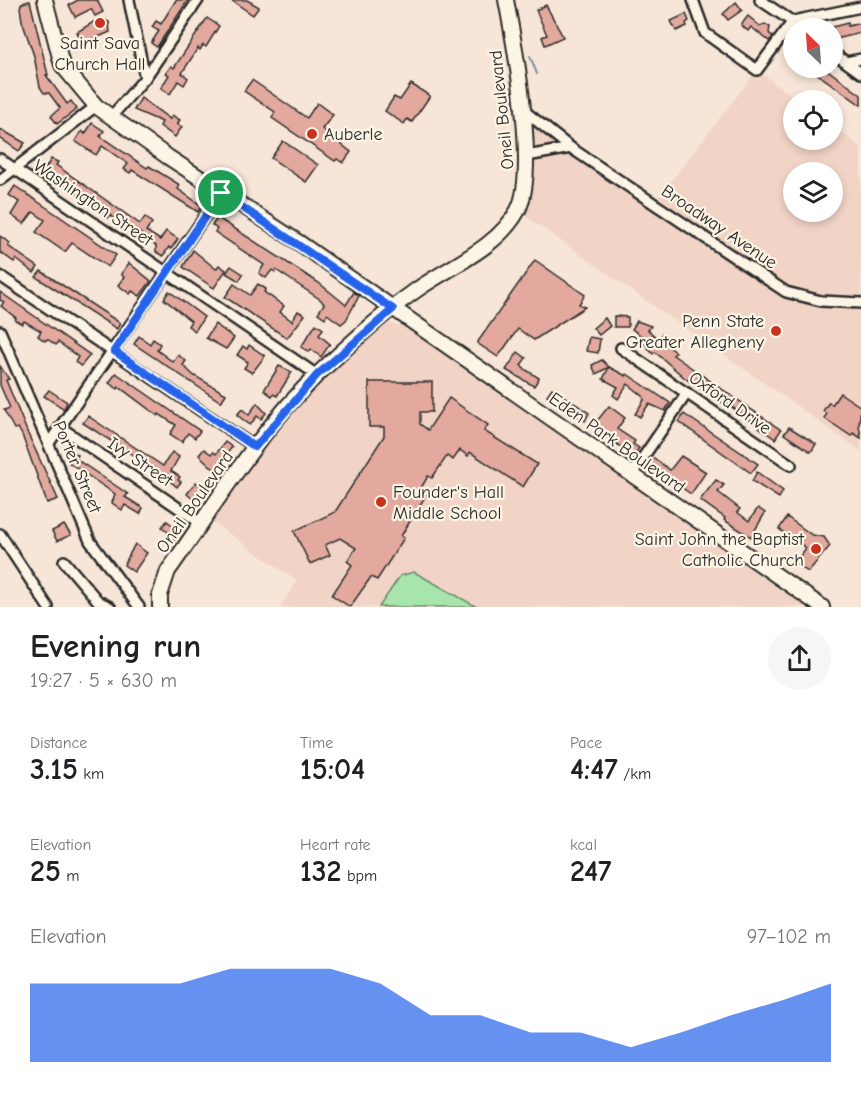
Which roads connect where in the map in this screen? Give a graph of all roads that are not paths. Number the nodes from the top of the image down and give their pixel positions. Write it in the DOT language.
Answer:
graph roads {
  1 [pos="45,0"];
  2 [pos="129,0"];
  3 [pos="198,0"];
  4 [pos="506,0"];
  5 [pos="693,0"];
  6 [pos="760,0"];
  7 [pos="861,7"];
  8 [pos="788,18"];
  9 [pos="808,18"];
  10 [pos="783,35"];
  11 [pos="861,59"];
  12 [pos="843,60"];
  13 [pos="846,62"];
  14 [pos="861,73"];
  15 [pos="145,78"];
  16 [pos="96,106"];
  17 [pos="522,109"];
  18 [pos="111,117"];
  19 [pos="571,148"];
  20 [pos="527,156"];
  21 [pos="0,159"];
  22 [pos="13,169"];
  23 [pos="0,180"];
  24 [pos="221,193"];
  25 [pos="167,273"];
  26 [pos="0,276"];
  27 [pos="861,303"];
  28 [pos="393,309"];
  29 [pos="0,331"];
  30 [pos="621,348"];
  31 [pos="114,351"];
  32 [pos="317,375"];
  33 [pos="687,393"];
  34 [pos="60,427"];
  35 [pos="49,443"];
  36 [pos="255,447"];
  37 [pos="791,465"];
  38 [pos="631,475"];
  39 [pos="201,524"];
  40 [pos="1,536"];
  41 [pos="64,561"];
  42 [pos="48,607"];
  43 [pos="110,607"];
  44 [pos="139,607"];
  45 [pos="160,607"];
  46 [pos="822,607"];
  1 -- 16 [label="main road, Eden Park Boulevard"];
  2 -- 15 [label="street"];
  3 -- 15 [label="street"];
  4 -- 17 [label="main road, Oneil Boulevard"];
  5 -- 10 [label="street"];
  6 -- 8 [label="street"];
  7 -- 9 [label="street"];
  11 -- 13 [label="street"];
  12 -- 13 [label="street"];
  13 -- 14 [label="street"];
  15 -- 18 [label="street"];
  16 -- 18 [label="main road, Eden Park Boulevard"];
  16 -- 22 [label="street"];
  17 -- 19 [label="street, Broadway Avenue"];
  17 -- 20 [label="main road, Oneil Boulevard"];
  18 -- 24 [label="main road, Eden Park Boulevard"];
  19 -- 20 [label="street"];
  19 -- 27 [label="street, Broadway Avenue"];
  20 -- 28 [label="main road, Oneil Boulevard"];
  21 -- 22 [label="street, Washington Street"];
  22 -- 23 [label="street"];
  22 -- 25 [label="street, Washington Street"];
  24 -- 25 [label="street"];
  24 -- 28 [label="main road, Eden Park Boulevard"];
  25 -- 31 [label="street"];
  25 -- 32 [label="street, Washington Street"];
  26 -- 31 [label="street"];
  28 -- 32 [label="main road, Oneil Boulevard"];
  28 -- 38 [label="main road, Eden Park Boulevard"];
  29 -- 35 [label="street, Porter Street"];
  30 -- 33 [label="street, Oxford Drive"];
  31 -- 34 [label="street"];
  31 -- 36 [label="street"];
  32 -- 36 [label="main road, Oneil Boulevard"];
  33 -- 37 [label="street, Oxford Drive"];
  33 -- 38 [label="street"];
  34 -- 35 [label="street"];
  34 -- 39 [label="street, Ivy Street"];
  35 -- 44 [label="street, Porter Street"];
  36 -- 39 [label="main road, Oneil Boulevard"];
  38 -- 46 [label="main road, Eden Park Boulevard"];
  39 -- 45 [label="main road, Oneil Boulevard"];
  40 -- 42 [label="street"];
  41 -- 43 [label="street"];
}
